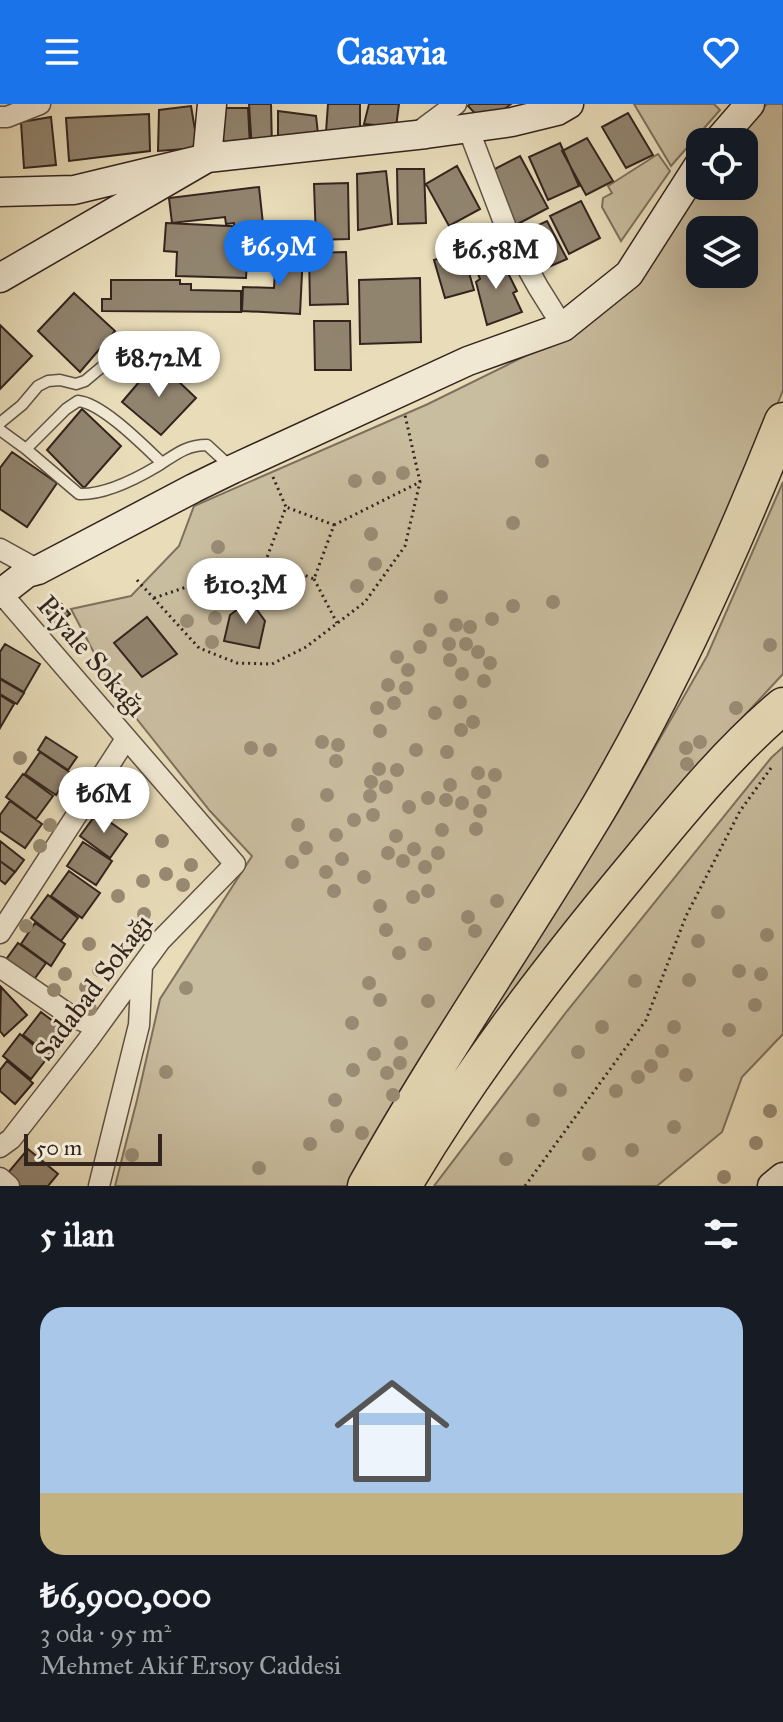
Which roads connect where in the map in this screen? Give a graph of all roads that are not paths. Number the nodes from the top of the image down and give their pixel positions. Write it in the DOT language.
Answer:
graph roads {
  1 [pos="40,104"];
  2 [pos="212,104"];
  3 [pos="420,104"];
  4 [pos="569,104"];
  5 [pos="750,104"];
  6 [pos="462,116"];
  7 [pos="0,117"];
  8 [pos="729,128"];
  9 [pos="425,130"];
  10 [pos="207,158"];
  11 [pos="686,185"];
  12 [pos="0,192"];
  13 [pos="0,278"];
  14 [pos="563,327"];
  15 [pos="122,350"];
  16 [pos="783,421"];
  17 [pos="0,423"];
  18 [pos="0,430"];
  19 [pos="26,449"];
  20 [pos="162,463"];
  21 [pos="233,469"];
  22 [pos="0,549"];
  23 [pos="38,570"];
  24 [pos="0,594"];
  25 [pos="783,706"];
  26 [pos="126,739"];
  27 [pos="235,864"];
  28 [pos="0,933"];
  29 [pos="142,966"];
  30 [pos="0,967"];
  31 [pos="97,1027"];
  32 [pos="0,1147"];
  33 [pos="783,1177"];
  34 [pos="0,1178"];
  35 [pos="9,1186"];
  36 [pos="99,1186"];
  37 [pos="366,1186"];
  38 [pos="403,1186"];
  39 [pos="772,1186"];
  1 -- 7 [label="street"];
  2 -- 10 [label="main road"];
  3 -- 9 [label="street"];
  4 -- 6 [label="main road"];
  5 -- 8 [label="main road"];
  6 -- 9 [label="main road"];
  6 -- 14 [label="street"];
  9 -- 10 [label="main road"];
  10 -- 12 [label="main road"];
  10 -- 13 [label="main road"];
  11 -- 14 [label="main road"];
  14 -- 21 [label="main road"];
  15 -- 17 [label="lane"];
  16 -- 37 [label="highway"];
  18 -- 19 [label="lane"];
  19 -- 20 [label="lane"];
  19 -- 20 [label="lane"];
  20 -- 21 [label="lane"];
  21 -- 23 [label="main road"];
  22 -- 23 [label="street"];
  23 -- 24 [label="main road"];
  24 -- 26 [label="street, Piyale Sokağı"];
  25 -- 38 [label="highway"];
  26 -- 27 [label="street, Piyale Sokağı"];
  26 -- 28 [label="street"];
  27 -- 29 [label="street, Sadabad Sokağı"];
  29 -- 31 [label="street, Sadabad Sokağı"];
  29 -- 36 [label="street"];
  30 -- 31 [label="street"];
  31 -- 32 [label="street, Sadabad Sokağı"];
  33 -- 39 [label="main road"];
  34 -- 35 [label="street"];
}
